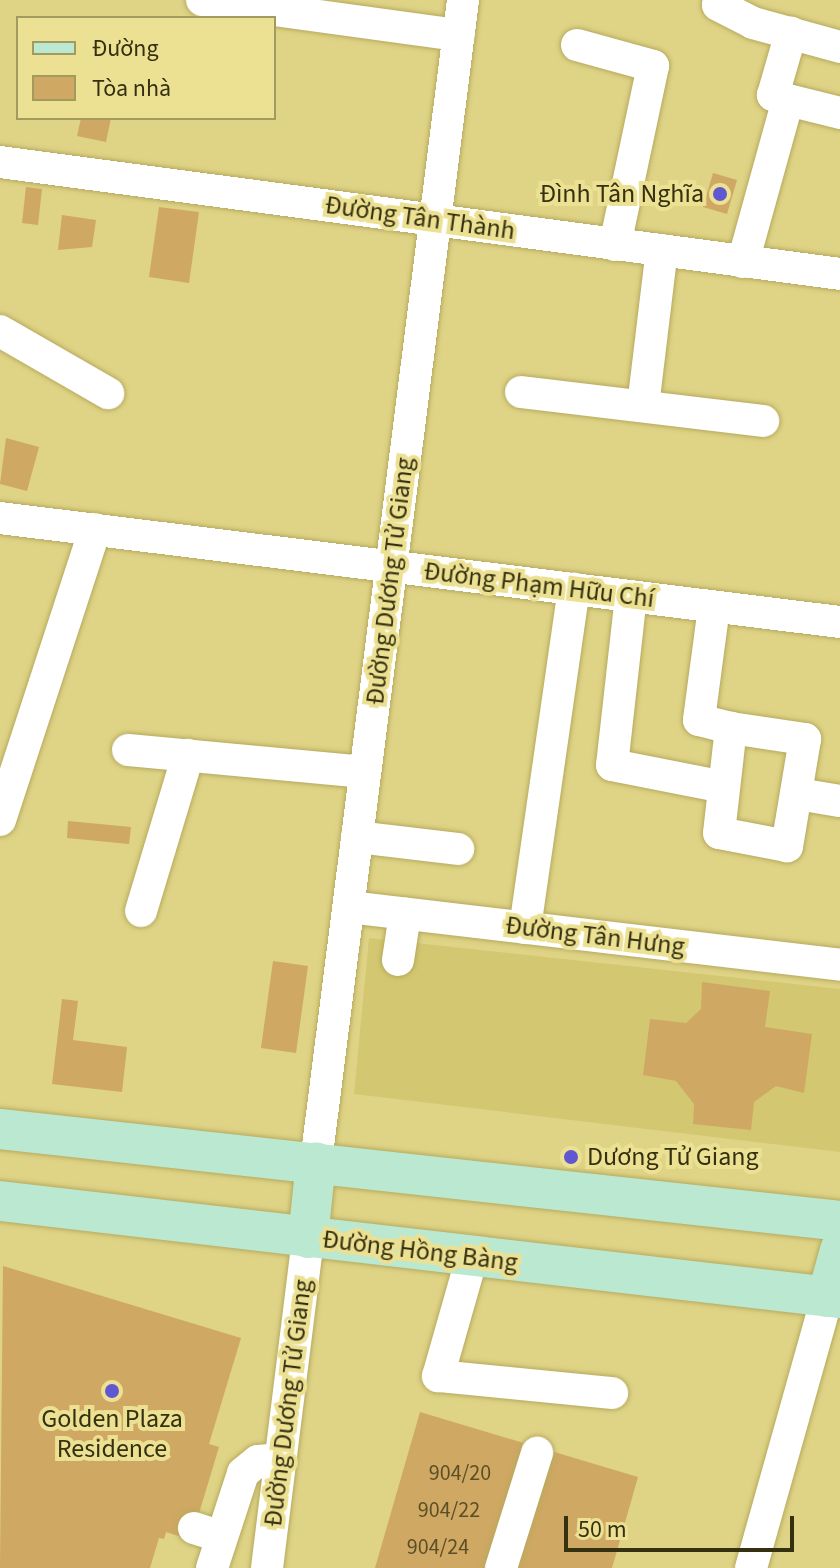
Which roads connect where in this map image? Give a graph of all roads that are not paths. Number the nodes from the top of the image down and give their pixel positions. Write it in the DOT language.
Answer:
graph roads {
  1 [pos="202,0"];
  2 [pos="463,0"];
  3 [pos="720,0"];
  4 [pos="791,33"];
  5 [pos="459,35"];
  6 [pos="577,45"];
  7 [pos="840,47"];
  8 [pos="788,100"];
  9 [pos="840,113"];
  10 [pos="0,162"];
  11 [pos="436,220"];
  12 [pos="615,245"];
  13 [pos="662,250"];
  14 [pos="743,262"];
  15 [pos="840,274"];
  16 [pos="0,331"];
  17 [pos="521,392"];
  18 [pos="108,393"];
  19 [pos="643,406"];
  20 [pos="763,421"];
  21 [pos="0,518"];
  22 [pos="95,529"];
  23 [pos="392,566"];
  24 [pos="574,589"];
  25 [pos="631,596"];
  26 [pos="714,607"];
  27 [pos="840,622"];
  28 [pos="731,728"];
  29 [pos="128,750"];
  30 [pos="188,755"];
  31 [pos="365,772"];
  32 [pos="724,787"];
  33 [pos="798,794"];
  34 [pos="840,801"];
  35 [pos="0,820"];
  36 [pos="357,837"];
  37 [pos="458,849"];
  38 [pos="349,907"];
  39 [pos="141,911"];
  40 [pos="405,914"];
  41 [pos="525,928"];
  42 [pos="398,960"];
  43 [pos="840,965"];
  44 [pos="0,1129"];
  45 [pos="316,1162"];
  46 [pos="0,1201"];
  47 [pos="840,1221"];
  48 [pos="308,1238"];
  49 [pos="840,1250"];
  50 [pos="472,1257"];
  51 [pos="834,1298"];
  52 [pos="612,1393"];
  53 [pos="537,1453"];
  54 [pos="281,1459"];
  55 [pos="212,1568"];
  56 [pos="267,1568"];
  57 [pos="501,1568"];
  58 [pos="751,1568"];
  1 -- 5 [label="street"];
  2 -- 5 [label="street, Đường Dương Tử Giang"];
  3 -- 4 [label="street"];
  4 -- 7 [label="street"];
  4 -- 8 [label="street"];
  5 -- 11 [label="street, Đường Dương Tử Giang"];
  6 -- 12 [label="street"];
  8 -- 9 [label="street"];
  8 -- 14 [label="street"];
  10 -- 11 [label="street, Đường Tân Thành"];
  11 -- 12 [label="street, Đường Tân Thành"];
  11 -- 23 [label="street, Đường Dương Tử Giang"];
  12 -- 13 [label="street, Đường Tân Thành"];
  13 -- 14 [label="street, Đường Tân Thành"];
  13 -- 19 [label="street"];
  14 -- 15 [label="street, Đường Tân Thành"];
  16 -- 18 [label="street"];
  17 -- 19 [label="street"];
  19 -- 20 [label="street"];
  21 -- 22 [label="street, Đường Phạm Hữu Chí"];
  22 -- 23 [label="street, Đường Phạm Hữu Chí"];
  22 -- 35 [label="street"];
  23 -- 24 [label="street, Đường Phạm Hữu Chí"];
  23 -- 31 [label="street, Đường Dương Tử Giang"];
  24 -- 25 [label="street, Đường Phạm Hữu Chí"];
  24 -- 41 [label="street"];
  25 -- 26 [label="street, Đường Phạm Hữu Chí"];
  25 -- 32 [label="street"];
  26 -- 27 [label="street, Đường Phạm Hữu Chí"];
  26 -- 28 [label="street"];
  28 -- 32 [label="street"];
  28 -- 33 [label="street"];
  29 -- 30 [label="street"];
  30 -- 31 [label="street"];
  30 -- 39 [label="street"];
  31 -- 36 [label="street, Đường Dương Tử Giang"];
  32 -- 33 [label="street"];
  33 -- 34 [label="street"];
  36 -- 37 [label="street"];
  36 -- 38 [label="street, Đường Dương Tử Giang"];
  38 -- 40 [label="street, Đường Tân Hưng"];
  38 -- 45 [label="street, Đường Dương Tử Giang"];
  40 -- 41 [label="street, Đường Tân Hưng"];
  40 -- 42 [label="street"];
  41 -- 43 [label="street, Đường Tân Hưng"];
  44 -- 45 [label="main road"];
  45 -- 47 [label="main road"];
  45 -- 48 [label="main road"];
  46 -- 48 [label="main road, Đường Hồng Bàng"];
  48 -- 50 [label="main road, Đường Hồng Bàng"];
  48 -- 54 [label="street, Đường Dương Tử Giang"];
  49 -- 51 [label="main road"];
  50 -- 51 [label="main road, Đường Hồng Bàng"];
  50 -- 52 [label="street"];
  51 -- 58 [label="street"];
  53 -- 57 [label="street"];
  54 -- 55 [label="street"];
  54 -- 56 [label="street, Đường Dương Tử Giang"];
}
